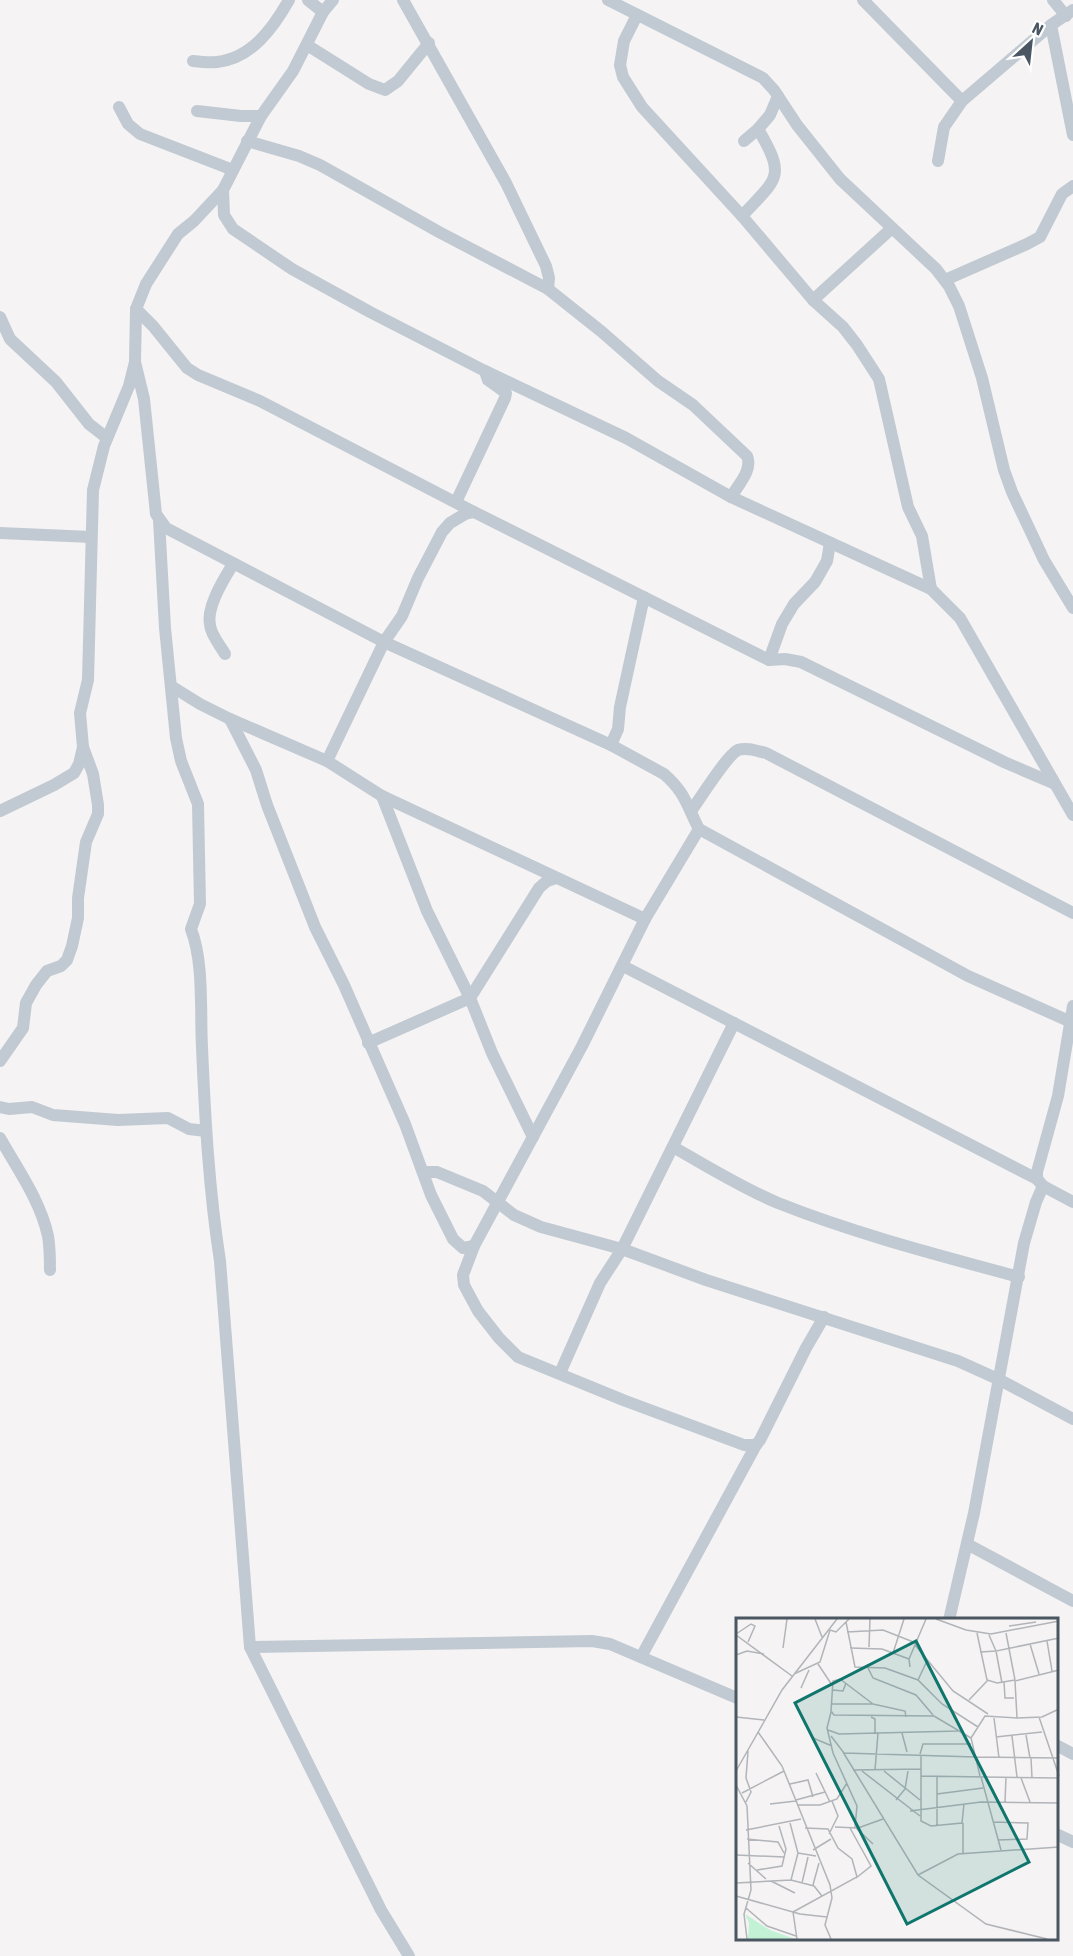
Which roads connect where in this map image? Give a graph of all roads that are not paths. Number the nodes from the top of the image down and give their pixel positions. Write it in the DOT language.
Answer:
graph roads {
  1 [pos="289,0"];
  2 [pos="308,0"];
  3 [pos="333,0"];
  4 [pos="403,0"];
  5 [pos="608,0"];
  6 [pos="1053,0"];
  7 [pos="866,1"];
  8 [pos="323,12"];
  9 [pos="1069,13"];
  10 [pos="637,15"];
  11 [pos="1051,25"];
  12 [pos="429,44"];
  13 [pos="307,45"];
  14 [pos="193,61"];
  15 [pos="778,96"];
  16 [pos="962,101"];
  17 [pos="119,107"];
  18 [pos="197,111"];
  19 [pos="261,116"];
  20 [pos="758,129"];
  21 [pos="1073,135"];
  22 [pos="247,141"];
  23 [pos="744,141"];
  24 [pos="938,161"];
  25 [pos="233,170"];
  26 [pos="1073,186"];
  27 [pos="223,190"];
  28 [pos="742,216"];
  29 [pos="891,229"];
  30 [pos="945,280"];
  31 [pos="548,289"];
  32 [pos="813,300"];
  33 [pos="136,309"];
  34 [pos="0,317"];
  35 [pos="135,362"];
  36 [pos="485,370"];
  37 [pos="107,438"];
  38 [pos="731,497"];
  39 [pos="456,502"];
  40 [pos="474,512"];
  41 [pos="159,520"];
  42 [pos="0,533"];
  43 [pos="91,537"];
  44 [pos="830,543"];
  45 [pos="233,564"];
  46 [pos="931,589"];
  47 [pos="644,597"];
  48 [pos="1073,608"];
  49 [pos="384,642"];
  50 [pos="225,654"];
  51 [pos="769,660"];
  52 [pos="171,686"];
  53 [pos="230,719"];
  54 [pos="611,745"];
  55 [pos="82,747"];
  56 [pos="327,761"];
  57 [pos="1053,783"];
  58 [pos="382,796"];
  59 [pos="0,811"];
  60 [pos="691,811"];
  61 [pos="1073,815"];
  62 [pos="699,829"];
  63 [pos="556,878"];
  64 [pos="1073,913"];
  65 [pos="645,919"];
  66 [pos="623,966"];
  67 [pos="470,998"];
  68 [pos="1073,1006"];
  69 [pos="734,1023"];
  70 [pos="1071,1027"];
  71 [pos="368,1044"];
  72 [pos="0,1060"];
  73 [pos="0,1107"];
  74 [pos="206,1131"];
  75 [pos="533,1137"];
  76 [pos="0,1138"];
  77 [pos="673,1148"];
  78 [pos="424,1172"];
  79 [pos="1040,1183"];
  80 [pos="1073,1202"];
  81 [pos="497,1204"];
  82 [pos="474,1246"];
  83 [pos="622,1249"];
  84 [pos="50,1270"];
  85 [pos="1019,1276"];
  86 [pos="824,1317"];
  87 [pos="560,1373"];
  88 [pos="1000,1380"];
  89 [pos="1073,1419"];
  90 [pos="756,1445"];
  91 [pos="967,1544"];
  92 [pos="1073,1601"];
  93 [pos="949,1618"];
  94 [pos="250,1647"];
  95 [pos="640,1657"];
  96 [pos="736,1698"];
  97 [pos="1058,1746"];
  98 [pos="1073,1754"];
  99 [pos="1058,1835"];
  100 [pos="1073,1842"];
  101 [pos="409,1956"];
  1 -- 14 [label="street"];
  2 -- 8 [label="street"];
  3 -- 8 [label="street"];
  4 -- 12 [label="street"];
  5 -- 10 [label="street"];
  6 -- 9 [label="street"];
  7 -- 16 [label="street"];
  8 -- 13 [label="street"];
  9 -- 11 [label="street"];
  10 -- 15 [label="street"];
  10 -- 28 [label="street"];
  11 -- 16 [label="street"];
  11 -- 21 [label="street"];
  12 -- 13 [label="street"];
  12 -- 31 [label="street"];
  13 -- 19 [label="street"];
  15 -- 20 [label="street"];
  15 -- 29 [label="street"];
  16 -- 24 [label="street"];
  17 -- 25 [label="street"];
  18 -- 19 [label="street"];
  19 -- 22 [label="street"];
  20 -- 23 [label="street"];
  20 -- 28 [label="street"];
  22 -- 25 [label="street"];
  22 -- 31 [label="street"];
  25 -- 27 [label="street"];
  26 -- 30 [label="street"];
  27 -- 33 [label="street"];
  27 -- 36 [label="street"];
  28 -- 32 [label="street"];
  29 -- 30 [label="street"];
  29 -- 32 [label="street"];
  30 -- 48 [label="street"];
  31 -- 38 [label="street"];
  32 -- 46 [label="street"];
  33 -- 35 [label="street"];
  33 -- 39 [label="street"];
  34 -- 37 [label="street"];
  35 -- 37 [label="street"];
  35 -- 41 [label="street"];
  36 -- 38 [label="street"];
  36 -- 39 [label="street"];
  37 -- 43 [label="street"];
  38 -- 44 [label="street"];
  39 -- 40 [label="street"];
  40 -- 47 [label="street"];
  40 -- 49 [label="street"];
  41 -- 45 [label="street"];
  41 -- 52 [label="street"];
  42 -- 43 [label="street"];
  43 -- 55 [label="street"];
  44 -- 46 [label="street"];
  44 -- 51 [label="street"];
  45 -- 49 [label="street"];
  45 -- 50 [label="street"];
  46 -- 57 [label="street"];
  47 -- 51 [label="street"];
  47 -- 54 [label="street"];
  49 -- 54 [label="street"];
  49 -- 56 [label="street"];
  51 -- 57 [label="street"];
  52 -- 53 [label="street"];
  52 -- 74 [label="street"];
  53 -- 56 [label="street"];
  53 -- 71 [label="street"];
  54 -- 60 [label="street"];
  55 -- 59 [label="street"];
  55 -- 72 [label="street"];
  56 -- 58 [label="street"];
  57 -- 61 [label="street"];
  58 -- 63 [label="street"];
  58 -- 67 [label="street"];
  60 -- 62 [label="street"];
  60 -- 64 [label="street"];
  62 -- 65 [label="street"];
  62 -- 70 [label="street"];
  63 -- 65 [label="street"];
  63 -- 67 [label="street"];
  65 -- 66 [label="street"];
  66 -- 69 [label="street"];
  66 -- 75 [label="street"];
  67 -- 71 [label="street"];
  67 -- 75 [label="street"];
  68 -- 70 [label="street"];
  69 -- 77 [label="street"];
  69 -- 79 [label="street"];
  70 -- 79 [label="street"];
  71 -- 78 [label="street"];
  73 -- 74 [label="street"];
  74 -- 94 [label="street"];
  75 -- 81 [label="street"];
  76 -- 84 [label="street"];
  77 -- 83 [label="street"];
  77 -- 85 [label="street"];
  78 -- 81 [label="street"];
  78 -- 82 [label="street"];
  79 -- 80 [label="street"];
  79 -- 85 [label="street"];
  81 -- 82 [label="street"];
  81 -- 83 [label="street"];
  82 -- 87 [label="street"];
  83 -- 86 [label="street"];
  83 -- 87 [label="street"];
  85 -- 88 [label="street"];
  86 -- 88 [label="street"];
  86 -- 90 [label="street"];
  87 -- 90 [label="street"];
  88 -- 89 [label="street"];
  88 -- 91 [label="street"];
  90 -- 95 [label="street"];
  91 -- 92 [label="street"];
  91 -- 93 [label="street"];
  94 -- 95 [label="street"];
  94 -- 101 [label="street"];
  95 -- 96 [label="street"];
  97 -- 98 [label="street"];
  99 -- 100 [label="street"];
}
